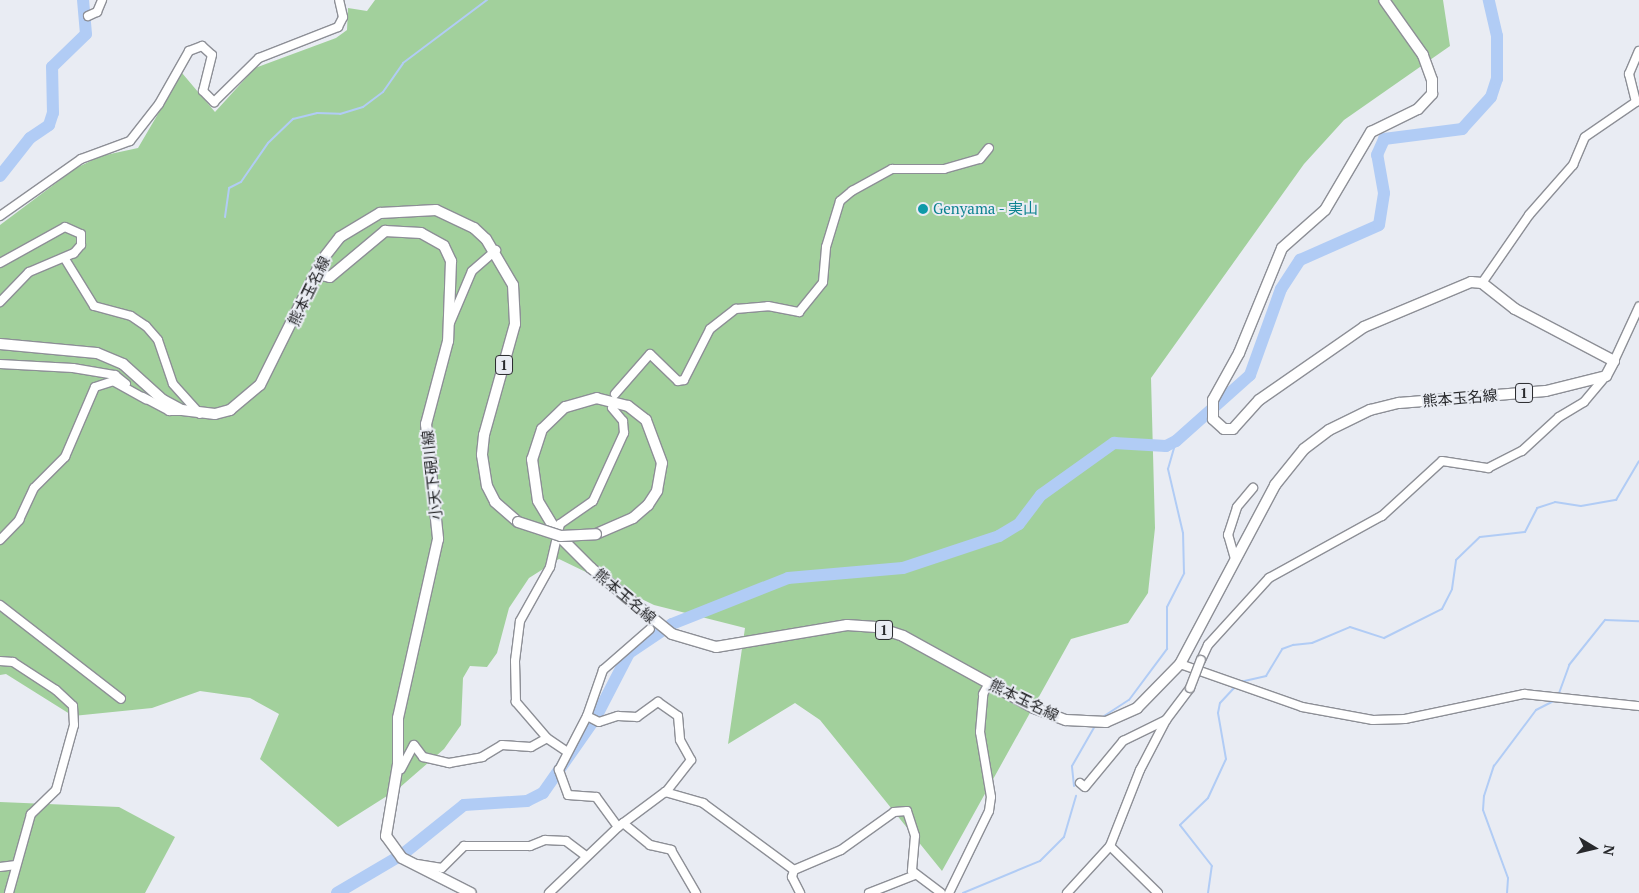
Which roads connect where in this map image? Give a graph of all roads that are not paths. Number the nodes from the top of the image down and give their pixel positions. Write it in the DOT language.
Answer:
graph roads {
  1 [pos="102,0"];
  2 [pos="340,0"];
  3 [pos="1384,0"];
  4 [pos="88,16"];
  5 [pos="1639,51"];
  6 [pos="989,148"];
  7 [pos="0,216"];
  8 [pos="496,250"];
  9 [pos="65,259"];
  10 [pos="0,263"];
  11 [pos="317,274"];
  12 [pos="1482,283"];
  13 [pos="0,302"];
  14 [pos="1639,307"];
  15 [pos="450,323"];
  16 [pos="0,344"];
  17 [pos="1614,361"];
  18 [pos="0,364"];
  19 [pos="1606,376"];
  20 [pos="615,394"];
  21 [pos="146,399"];
  22 [pos="612,408"];
  23 [pos="200,414"];
  24 [pos="1253,488"];
  25 [pos="559,536"];
  26 [pos="0,540"];
  27 [pos="1235,559"];
  28 [pos="0,605"];
  29 [pos="651,624"];
  30 [pos="0,661"];
  31 [pos="1180,664"];
  32 [pos="989,683"];
  33 [pos="121,698"];
  34 [pos="1639,706"];
  35 [pos="588,717"];
  36 [pos="1166,720"];
  37 [pos="547,738"];
  38 [pos="566,751"];
  39 [pos="401,769"];
  40 [pos="1080,783"];
  41 [pos="666,792"];
  42 [pos="620,825"];
  43 [pos="1110,846"];
  44 [pos="586,856"];
  45 [pos="16,865"];
  46 [pos="0,867"];
  47 [pos="794,870"];
  48 [pos="440,873"];
  49 [pos="915,875"];
  50 [pos="9,893"];
  51 [pos="471,893"];
  52 [pos="549,893"];
  53 [pos="696,893"];
  54 [pos="800,893"];
  55 [pos="869,893"];
  56 [pos="941,893"];
  57 [pos="949,893"];
  58 [pos="1066,893"];
  59 [pos="1158,893"];
  1 -- 4 [label="street"];
  2 -- 7 [label="street"];
  3 -- 12 [label="main road"];
  5 -- 12 [label="street"];
  6 -- 20 [label="street"];
  8 -- 11 [label="main road, 熊本玉名線 / 1"];
  8 -- 15 [label="street"];
  8 -- 25 [label="main road, 熊本玉名線 / 1, bridge"];
  9 -- 10 [label="street"];
  9 -- 13 [label="street"];
  9 -- 23 [label="street"];
  11 -- 15 [label="main road, 小天下硯川線"];
  11 -- 23 [label="main road, 熊本玉名線 / 1"];
  12 -- 17 [label="main road"];
  14 -- 17 [label="street"];
  15 -- 48 [label="main road, 小天下硯川線"];
  16 -- 23 [label="main road, 熊本玉名線 / 1"];
  17 -- 19 [label="main road"];
  18 -- 21 [label="street"];
  19 -- 27 [label="main road, 熊本玉名線 / 1"];
  19 -- 36 [label="street, bridge"];
  21 -- 23 [label="street"];
  21 -- 26 [label="street"];
  22 -- 25 [label="street"];
  24 -- 27 [label="street"];
  25 -- 29 [label="main road, 熊本玉名線 / 1"];
  25 -- 37 [label="street"];
  27 -- 31 [label="main road, 熊本玉名線 / 1"];
  28 -- 33 [label="street"];
  29 -- 32 [label="main road, 熊本玉名線 / 1"];
  29 -- 35 [label="street"];
  30 -- 45 [label="street"];
  31 -- 32 [label="main road, 熊本玉名線 / 1"];
  31 -- 34 [label="street"];
  32 -- 57 [label="street"];
  35 -- 38 [label="street"];
  35 -- 41 [label="street"];
  36 -- 40 [label="street"];
  36 -- 43 [label="street"];
  37 -- 38 [label="street"];
  37 -- 39 [label="street"];
  38 -- 42 [label="street"];
  41 -- 42 [label="street"];
  41 -- 47 [label="street"];
  42 -- 44 [label="street"];
  42 -- 53 [label="street"];
  43 -- 58 [label="street"];
  43 -- 59 [label="street"];
  44 -- 48 [label="street"];
  44 -- 52 [label="street"];
  45 -- 46 [label="street"];
  45 -- 50 [label="street"];
  47 -- 49 [label="street"];
  47 -- 54 [label="street"];
  48 -- 51 [label="main road, 小天下硯川線"];
  49 -- 55 [label="street"];
  49 -- 56 [label="street"];
}
